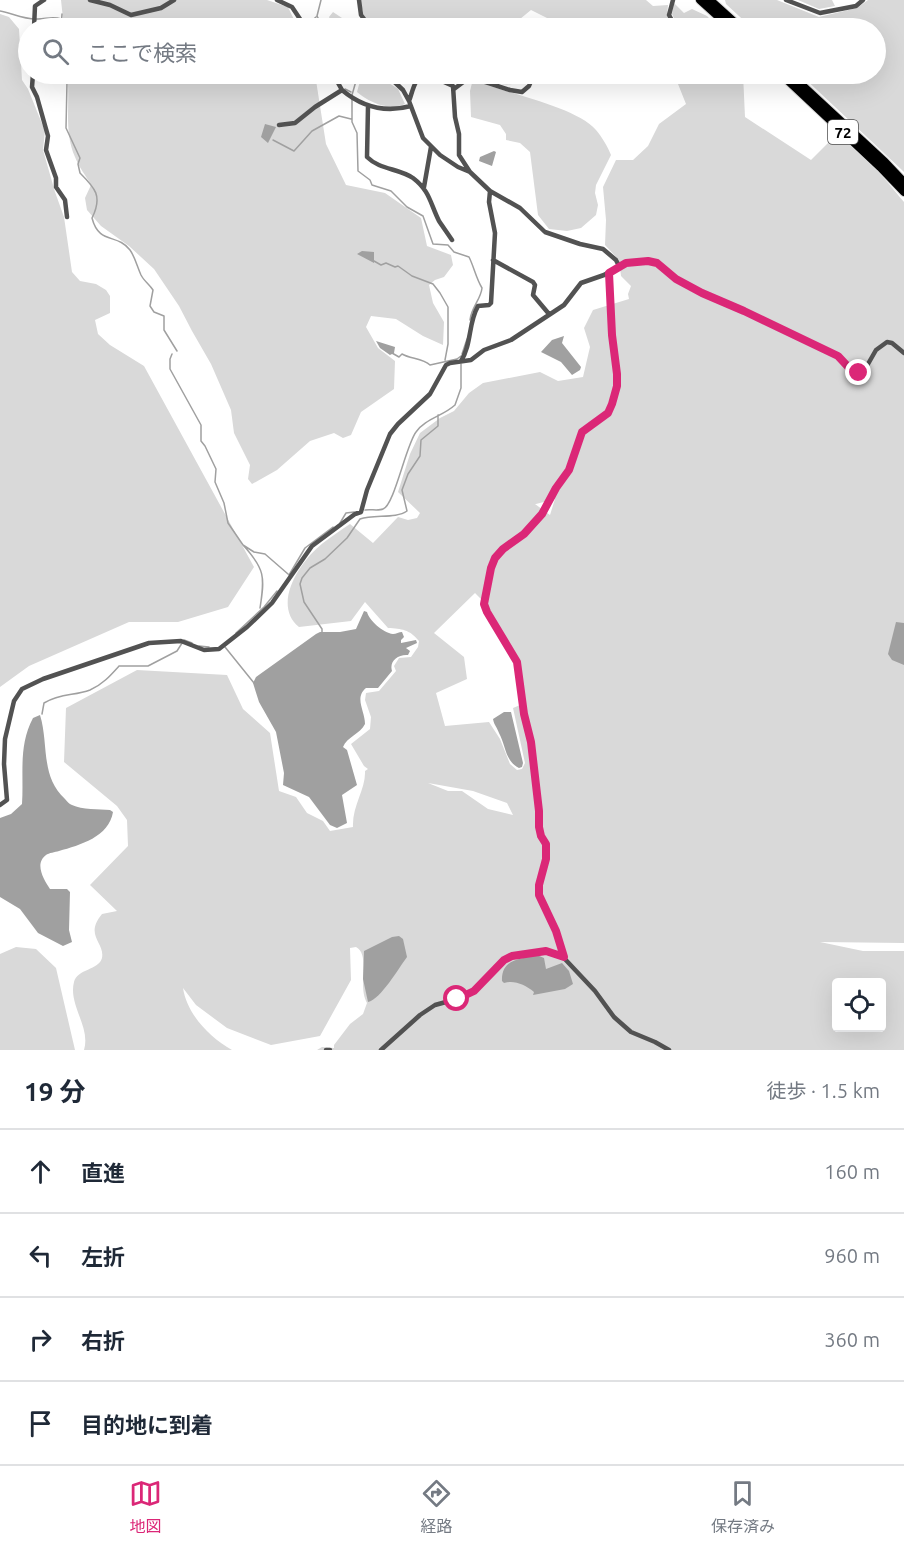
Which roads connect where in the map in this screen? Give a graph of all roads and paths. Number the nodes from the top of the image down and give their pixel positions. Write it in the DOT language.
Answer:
graph roads {
  1 [pos="44,0"];
  2 [pos="90,0"];
  3 [pos="174,0"];
  4 [pos="277,0"];
  5 [pos="359,0"];
  6 [pos="673,0"];
  7 [pos="700,0"];
  8 [pos="710,0"];
  9 [pos="786,0"];
  10 [pos="863,0"];
  11 [pos="34,18"];
  12 [pos="299,18"];
  13 [pos="363,18"];
  14 [pos="671,18"];
  15 [pos="720,18"];
  16 [pos="730,18"];
  17 [pos="32,84"];
  18 [pos="339,84"];
  19 [pos="399,84"];
  20 [pos="415,84"];
  21 [pos="451,84"];
  22 [pos="460,84"];
  23 [pos="493,84"];
  24 [pos="530,84"];
  25 [pos="792,84"];
  26 [pos="801,84"];
  27 [pos="454,89"];
  28 [pos="342,90"];
  29 [pos="410,104"];
  30 [pos="368,106"];
  31 [pos="279,125"];
  32 [pos="431,147"];
  33 [pos="470,172"];
  34 [pos="904,183"];
  35 [pos="424,187"];
  36 [pos="490,191"];
  37 [pos="904,192"];
  38 [pos="67,217"];
  39 [pos="453,240"];
  40 [pos="493,260"];
  41 [pos="619,266"];
  42 [pos="609,273"];
  43 [pos="549,314"];
  44 [pos="904,353"];
  45 [pos="461,361"];
  46 [pos="0,805"];
  47 [pos="564,957"];
  48 [pos="381,1050"];
  49 [pos="669,1050"];
  1 -- 11 [label="street"];
  2 -- 3 [label="street"];
  4 -- 12 [label="street"];
  5 -- 13 [label="street"];
  6 -- 14 [label="street"];
  7 -- 15 [label="main road"];
  8 -- 16 [label="main road"];
  9 -- 10 [label="street"];
  17 -- 38 [label="street"];
  18 -- 28 [label="street"];
  19 -- 29 [label="street"];
  20 -- 29 [label="street"];
  21 -- 27 [label="street"];
  22 -- 27 [label="street"];
  23 -- 24 [label="street"];
  25 -- 37 [label="main road, 72"];
  26 -- 34 [label="main road, 72"];
  27 -- 33 [label="street"];
  28 -- 30 [label="street"];
  28 -- 31 [label="street"];
  29 -- 30 [label="street"];
  29 -- 32 [label="street"];
  30 -- 35 [label="street"];
  32 -- 33 [label="street"];
  32 -- 35 [label="street"];
  33 -- 36 [label="street"];
  35 -- 39 [label="street"];
  36 -- 40 [label="street"];
  36 -- 41 [label="street"];
  40 -- 43 [label="street"];
  40 -- 45 [label="street"];
  41 -- 42 [label="street"];
  41 -- 44 [label="street"];
  42 -- 43 [label="street"];
  42 -- 47 [label="street"];
  43 -- 45 [label="street"];
  45 -- 46 [label="street"];
  47 -- 48 [label="street"];
  47 -- 49 [label="street"];
}
